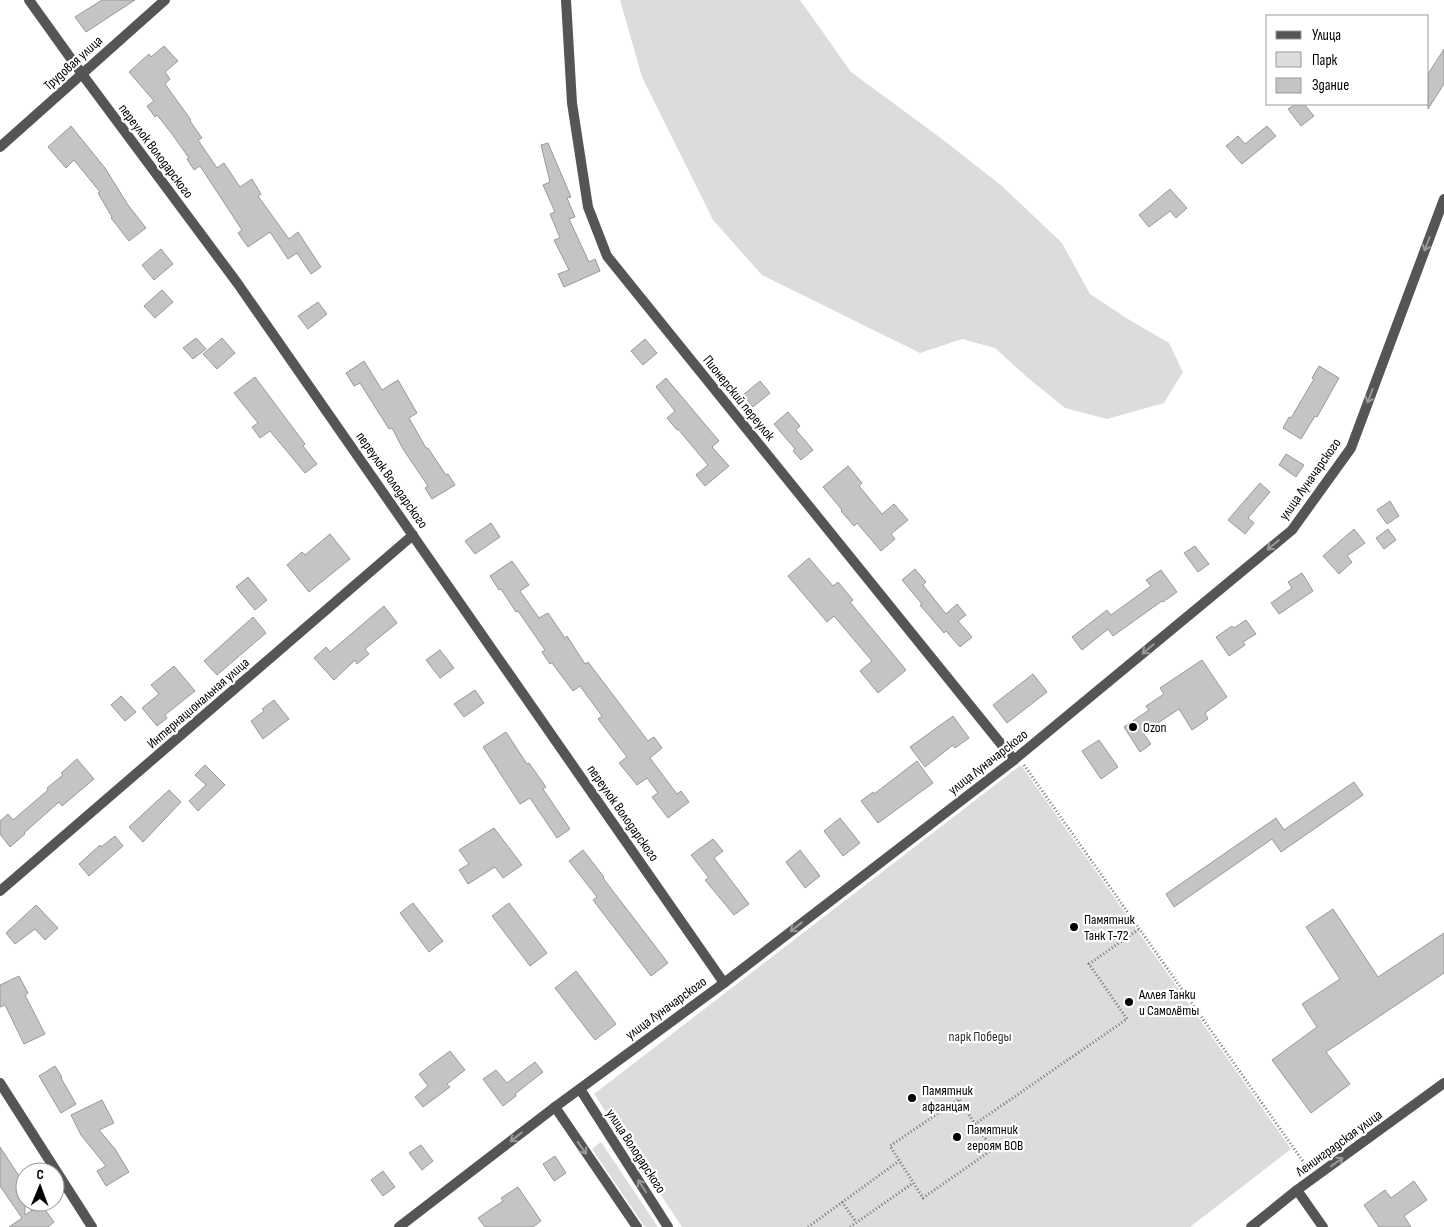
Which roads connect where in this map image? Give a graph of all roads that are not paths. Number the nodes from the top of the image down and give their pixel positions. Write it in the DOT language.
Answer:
graph roads {
  1 [pos="29,0"];
  2 [pos="165,0"];
  3 [pos="566,0"];
  4 [pos="82,74"];
  5 [pos="0,147"];
  6 [pos="1444,199"];
  7 [pos="413,534"];
  8 [pos="1016,758"];
  9 [pos="0,892"];
  10 [pos="724,982"];
  11 [pos="0,1083"];
  12 [pos="1444,1083"];
  13 [pos="580,1089"];
  14 [pos="554,1107"];
  15 [pos="1297,1190"];
  16 [pos="92,1227"];
  17 [pos="399,1227"];
  18 [pos="637,1227"];
  19 [pos="668,1227"];
  20 [pos="1250,1227"];
  21 [pos="1323,1227"];
  1 -- 4 [label="street, переулок Володарского"];
  2 -- 4 [label="street, Трудовая улица"];
  3 -- 8 [label="street, Пионерский переулок"];
  4 -- 5 [label="street, Трудовая улица"];
  4 -- 7 [label="street, переулок Володарского"];
  6 -- 8 [label="street, улица Луначарского, one-way"];
  7 -- 9 [label="street, Интернациональная улица"];
  7 -- 10 [label="street, переулок Володарского"];
  8 -- 10 [label="street, улица Луначарского, one-way"];
  10 -- 13 [label="street, улица Луначарского"];
  11 -- 16 [label="street"];
  15 -- 12 [label="street, Ленинградская улица, one-way"];
  13 -- 14 [label="street, улица Луначарского"];
  19 -- 13 [label="street, улица Володарского, one-way"];
  14 -- 17 [label="street, улица Луначарского, one-way"];
  14 -- 18 [label="street, one-way"];
  15 -- 20 [label="street, Ленинградская улица"];
  15 -- 21 [label="street"];
}
